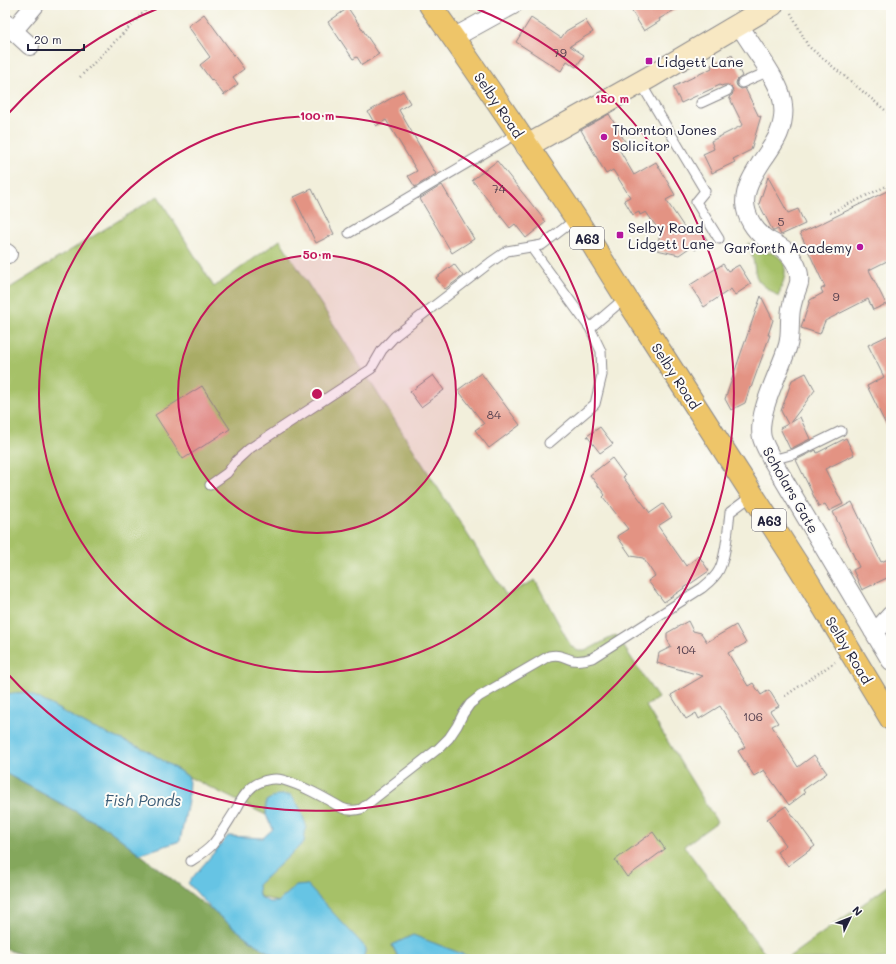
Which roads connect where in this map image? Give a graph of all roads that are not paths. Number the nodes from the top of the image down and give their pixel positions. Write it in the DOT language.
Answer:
graph roads {
  1 [pos="35,5"];
  2 [pos="430,5"];
  3 [pos="513,5"];
  4 [pos="781,8"];
  5 [pos="739,25"];
  6 [pos="9,27"];
  7 [pos="453,38"];
  8 [pos="30,46"];
  9 [pos="769,71"];
  10 [pos="640,82"];
  11 [pos="742,83"];
  12 [pos="726,91"];
  13 [pos="701,102"];
  14 [pos="523,140"];
  15 [pos="576,219"];
  16 [pos="349,233"];
  17 [pos="719,239"];
  18 [pos="531,247"];
  19 [pos="625,298"];
  20 [pos="590,328"];
  21 [pos="841,431"];
  22 [pos="549,443"];
  23 [pos="772,460"];
  24 [pos="210,485"];
  25 [pos="753,495"];
  26 [pos="891,615"];
  27 [pos="873,631"];
  28 [pos="891,661"];
  29 [pos="891,719"];
  30 [pos="191,861"];
  1 -- 6 [label="street"];
  2 -- 7 [label="highway, Selby Road / A63"];
  3 -- 7 [label="street"];
  4 -- 5 [label="main road"];
  5 -- 9 [label="street, Scholars Gate"];
  5 -- 10 [label="main road"];
  6 -- 8 [label="street"];
  7 -- 14 [label="highway, Selby Road / A63"];
  9 -- 11 [label="lane"];
  9 -- 23 [label="street, Scholars Gate"];
  10 -- 14 [label="main road"];
  10 -- 17 [label="lane"];
  12 -- 13 [label="lane"];
  14 -- 15 [label="highway, Selby Road / A63"];
  14 -- 16 [label="lane"];
  15 -- 18 [label="lane"];
  15 -- 19 [label="highway, Selby Road / A63"];
  18 -- 20 [label="lane"];
  18 -- 24 [label="lane"];
  19 -- 20 [label="lane"];
  19 -- 25 [label="highway, Selby Road / A63"];
  20 -- 22 [label="lane"];
  21 -- 23 [label="lane"];
  23 -- 27 [label="street, Scholars Gate"];
  25 -- 29 [label="highway, Selby Road / A63"];
  25 -- 30 [label="lane"];
  26 -- 27 [label="street"];
  27 -- 28 [label="street, Scholars Gate"];
}
